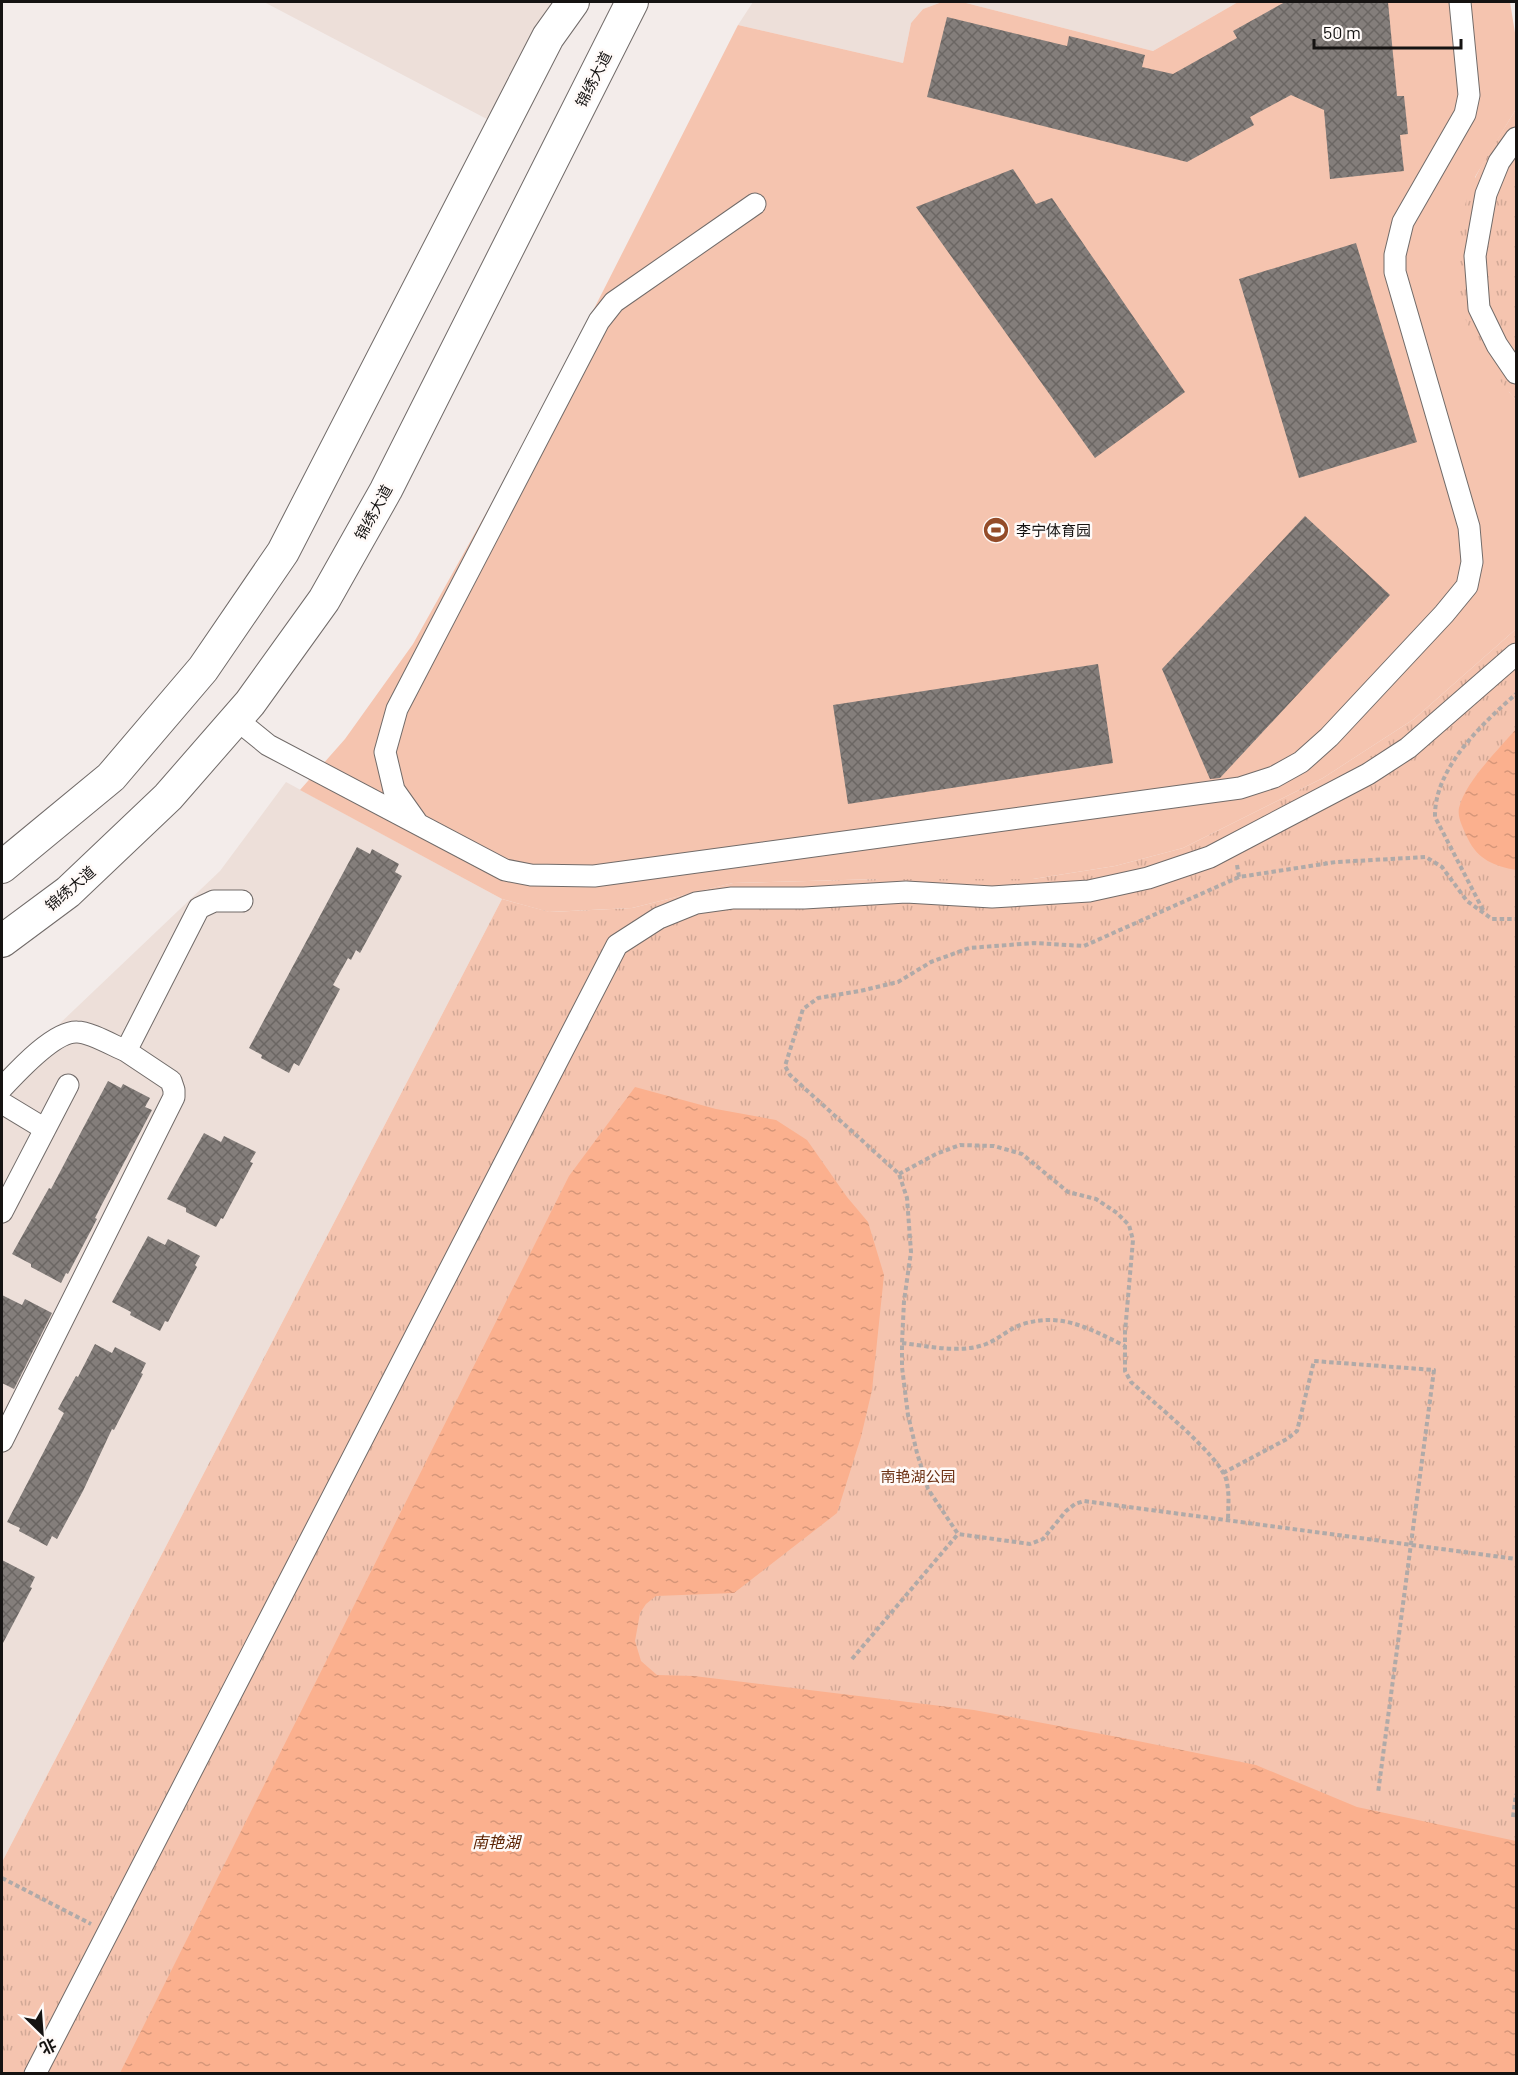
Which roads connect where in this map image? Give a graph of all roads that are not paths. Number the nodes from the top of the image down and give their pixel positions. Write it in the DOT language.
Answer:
graph roads {
  1 [pos="573,2"];
  2 [pos="632,2"];
  3 [pos="1460,2"];
  4 [pos="1516,138"];
  5 [pos="755,204"];
  6 [pos="1516,374"];
  7 [pos="1516,654"];
  8 [pos="236,719"];
  9 [pos="420,827"];
  10 [pos="2,867"];
  11 [pos="242,902"];
  12 [pos="2,941"];
  13 [pos="126,1052"];
  14 [pos="68,1085"];
  15 [pos="2,1088"];
  16 [pos="2,1103"];
  17 [pos="45,1129"];
  18 [pos="2,1212"];
  19 [pos="2,1441"];
  20 [pos="36,2073"];
  1 -- 10 [label="highway"];
  2 -- 8 [label="highway, 锦绣大道"];
  3 -- 9 [label="lane"];
  4 -- 6 [label="lane"];
  5 -- 9 [label="lane"];
  7 -- 20 [label="lane"];
  8 -- 9 [label="lane"];
  8 -- 12 [label="highway, 锦绣大道"];
  11 -- 13 [label="lane"];
  13 -- 15 [label="lane"];
  13 -- 19 [label="lane"];
  14 -- 17 [label="lane"];
  16 -- 17 [label="lane"];
  17 -- 18 [label="lane"];
}
